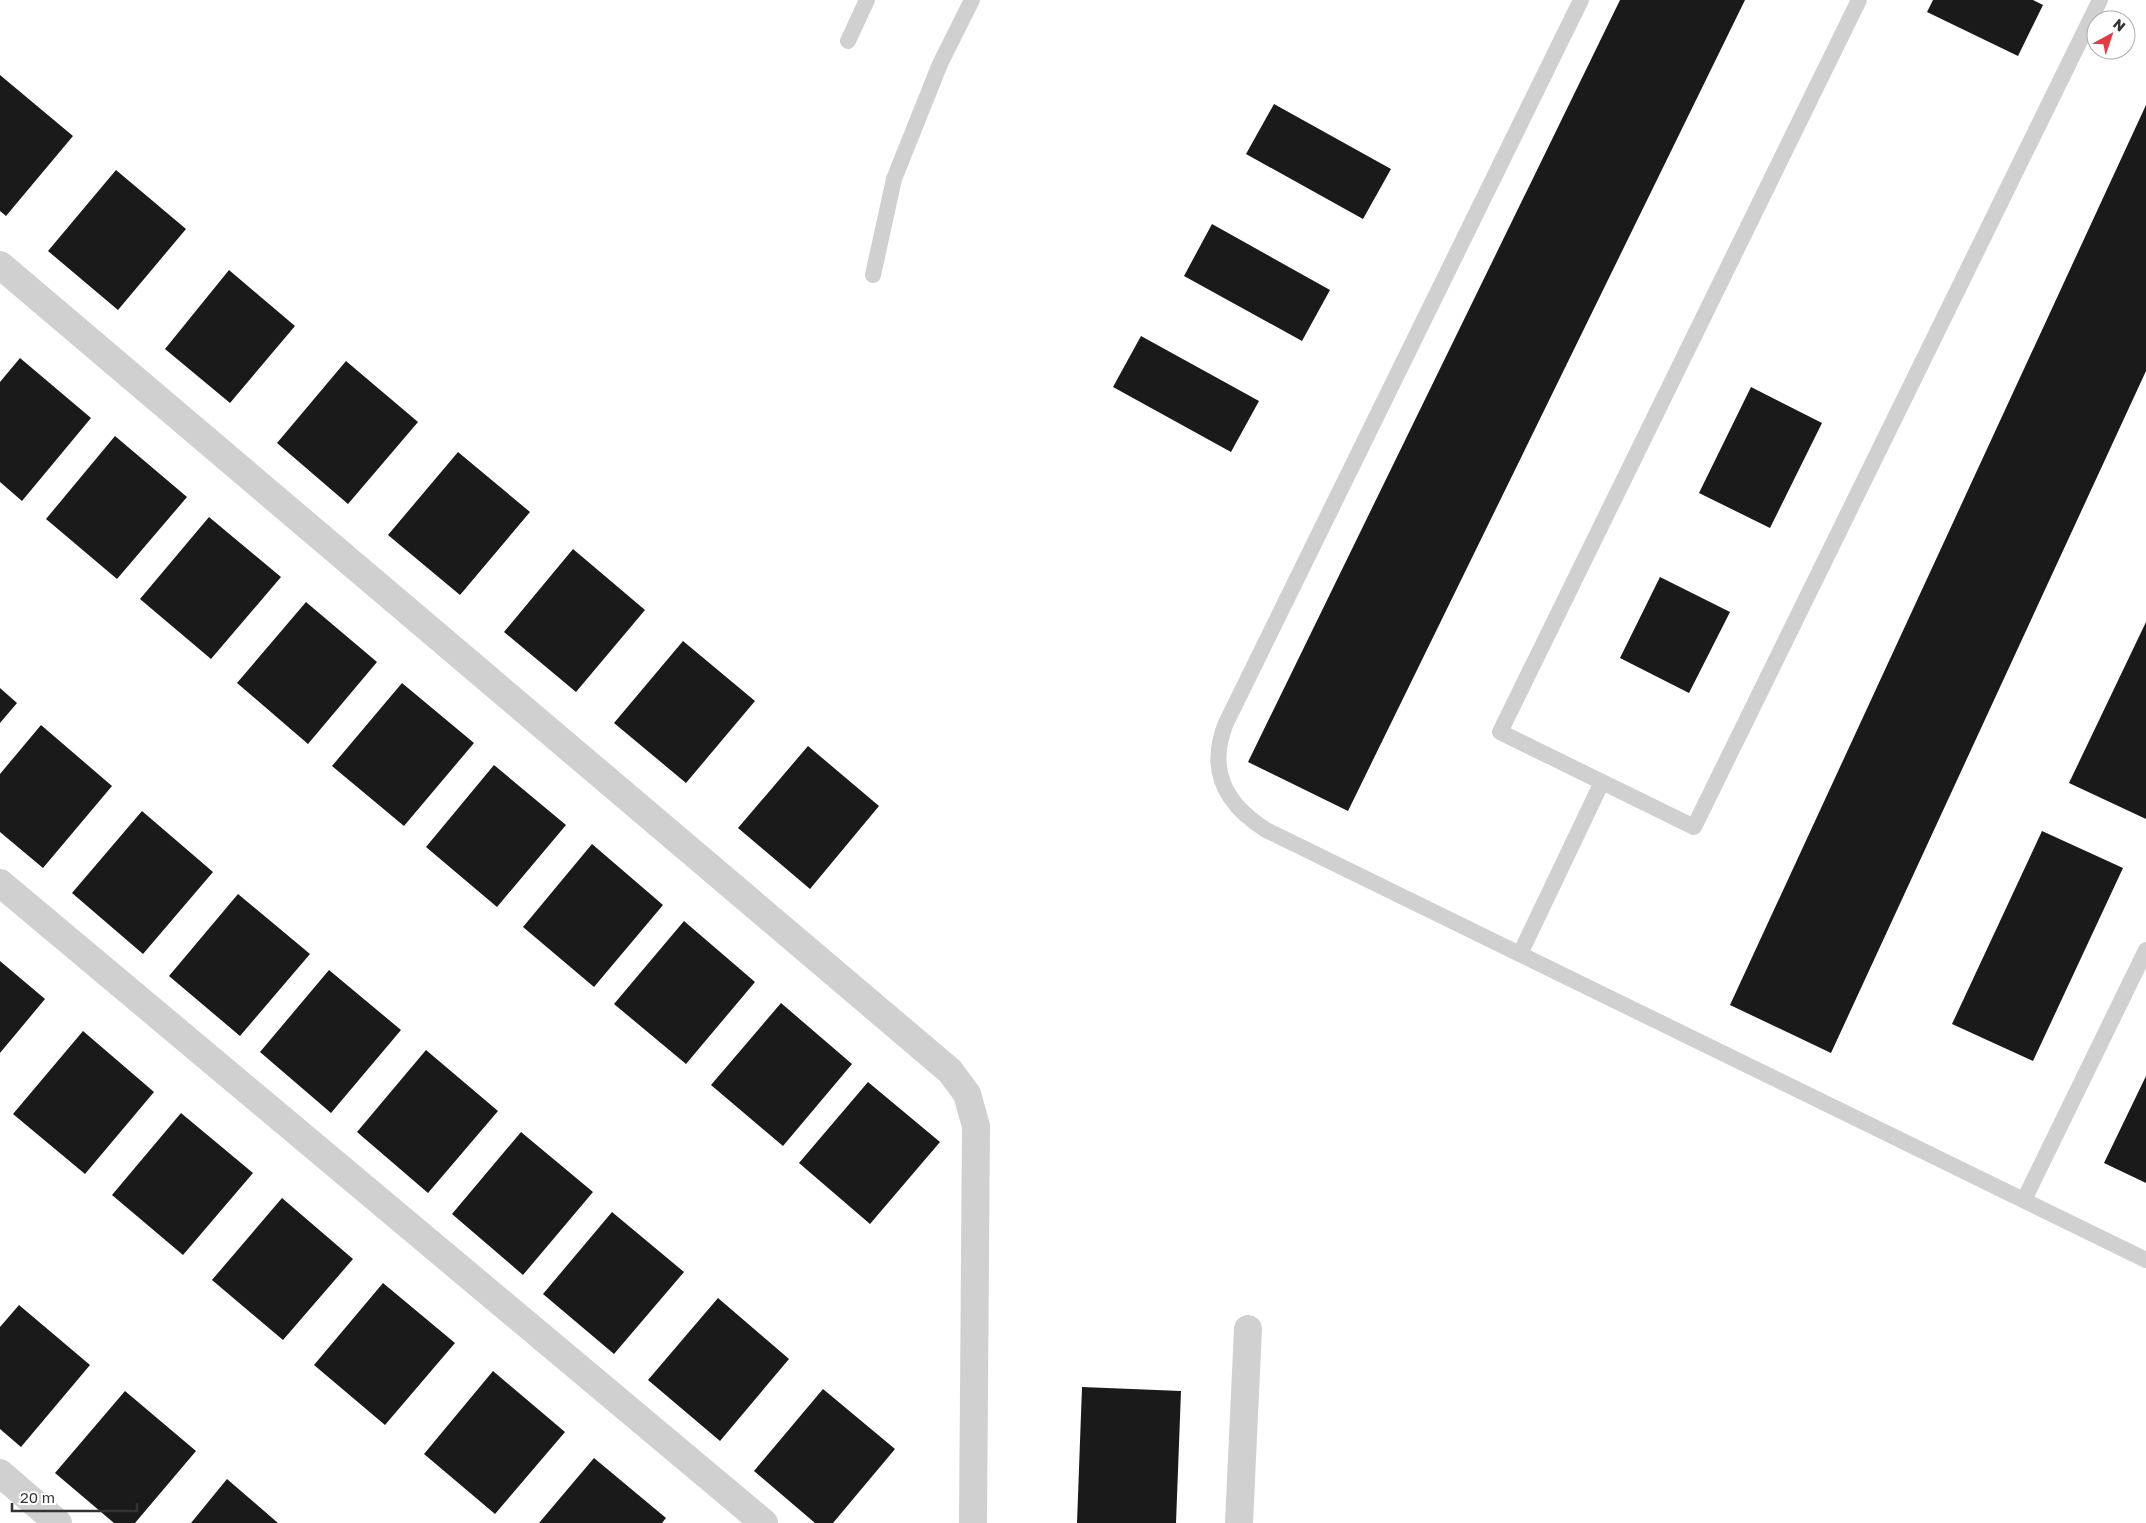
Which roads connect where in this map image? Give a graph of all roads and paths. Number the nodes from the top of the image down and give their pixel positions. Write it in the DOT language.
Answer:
graph roads {
  1 [pos="867,0"];
  2 [pos="972,0"];
  3 [pos="1581,0"];
  4 [pos="1859,0"];
  5 [pos="2100,0"];
  6 [pos="848,41"];
  7 [pos="0,265"];
  8 [pos="873,274"];
  9 [pos="1602,782"];
  10 [pos="0,883"];
  11 [pos="2146,950"];
  12 [pos="1520,954"];
  13 [pos="2024,1200"];
  14 [pos="2146,1260"];
  15 [pos="1248,1329"];
  16 [pos="0,1473"];
  17 [pos="58,1523"];
  18 [pos="764,1523"];
  19 [pos="973,1523"];
  20 [pos="1239,1523"];
  1 -- 6 [label="lane"];
  2 -- 8 [label="lane"];
  3 -- 12 [label="lane"];
  4 -- 9 [label="lane"];
  5 -- 9 [label="lane"];
  7 -- 19 [label="street"];
  9 -- 12 [label="lane"];
  10 -- 18 [label="street"];
  11 -- 13 [label="lane"];
  12 -- 13 [label="lane"];
  13 -- 14 [label="lane"];
  15 -- 20 [label="street"];
  16 -- 17 [label="street"];
}
